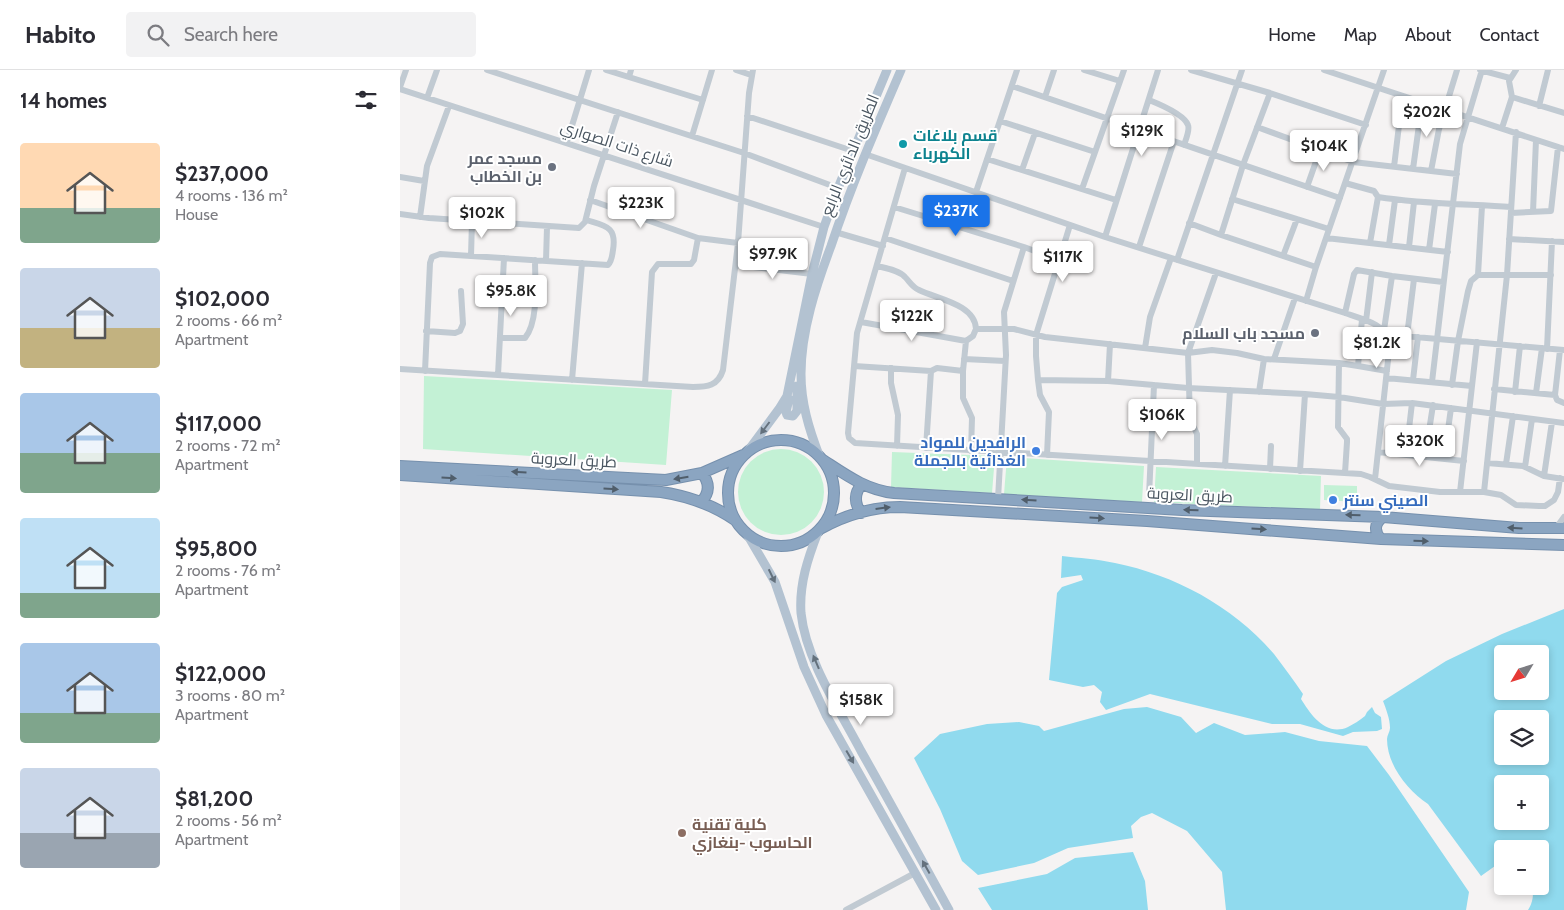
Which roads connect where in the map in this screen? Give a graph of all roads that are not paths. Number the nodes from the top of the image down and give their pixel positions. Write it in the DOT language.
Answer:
graph roads {
  1 [pos="406,70"];
  2 [pos="437,70"];
  3 [pos="487,70"];
  4 [pos="590,70"];
  5 [pos="606,70"];
  6 [pos="631,70"];
  7 [pos="712,70"];
  8 [pos="736,70"];
  9 [pos="887,70"];
  10 [pos="901,70"];
  11 [pos="1017,70"];
  12 [pos="1054,70"];
  13 [pos="1084,70"];
  14 [pos="1124,70"];
  15 [pos="1158,70"];
  16 [pos="1191,70"];
  17 [pos="1242,70"];
  18 [pos="1324,70"];
  19 [pos="1384,70"];
  20 [pos="1458,70"];
  21 [pos="1481,70"];
  22 [pos="1516,70"];
  23 [pos="1548,70"];
  24 [pos="752,73"];
  25 [pos="629,77"];
  26 [pos="1510,78"];
  27 [pos="1120,81"];
  28 [pos="1238,83"];
  29 [pos="1012,86"];
  30 [pos="400,88"];
  31 [pos="1378,88"];
  32 [pos="1270,93"];
  33 [pos="1045,97"];
  34 [pos="1512,97"];
  35 [pos="427,98"];
  36 [pos="581,100"];
  37 [pos="703,100"];
  38 [pos="1149,100"];
  39 [pos="1422,103"];
  40 [pos="449,106"];
  41 [pos="1539,106"];
  42 [pos="1445,110"];
  43 [pos="618,112"];
  44 [pos="1564,113"];
  45 [pos="747,116"];
  46 [pos="1400,117"];
  47 [pos="1107,118"];
  48 [pos="1468,118"];
  49 [pos="1000,122"];
  50 [pos="1366,125"];
  51 [pos="1257,127"];
  52 [pos="1502,128"];
  53 [pos="1139,129"];
  54 [pos="1035,132"];
  55 [pos="1516,132"];
  56 [pos="692,136"];
  57 [pos="1536,140"];
  58 [pos="1174,141"];
  59 [pos="567,142"];
  60 [pos="1184,145"];
  61 [pos="1561,148"];
  62 [pos="1320,150"];
  63 [pos="852,151"];
  64 [pos="1095,152"];
  65 [pos="744,153"];
  66 [pos="604,154"];
  67 [pos="865,154"];
  68 [pos="1212,154"];
  69 [pos="987,159"];
  70 [pos="1353,162"];
  71 [pos="1243,165"];
  72 [pos="1394,167"];
  73 [pos="905,168"];
  74 [pos="1413,169"];
  75 [pos="1022,170"];
  76 [pos="1431,171"];
  77 [pos="1456,174"];
  78 [pos="400,177"];
  79 [pos="424,181"];
  80 [pos="1345,184"];
  81 [pos="1307,187"];
  82 [pos="838,188"];
  83 [pos="1082,189"];
  84 [pos="976,192"];
  85 [pos="1378,197"];
  86 [pos="1340,198"];
  87 [pos="1232,199"];
  88 [pos="590,200"];
  89 [pos="741,200"];
  90 [pos="1116,200"];
  91 [pos="1394,200"];
  92 [pos="1414,202"];
  93 [pos="1435,204"];
  94 [pos="1452,205"];
  95 [pos="1482,206"];
  96 [pos="894,207"];
  97 [pos="1511,210"];
  98 [pos="1533,212"];
  99 [pos="400,214"];
  100 [pos="420,217"];
  101 [pos="1297,219"];
  102 [pos="586,220"];
  103 [pos="472,221"];
  104 [pos="1189,223"];
  105 [pos="1070,224"];
  106 [pos="547,227"];
  107 [pos="824,227"];
  108 [pos="1329,229"];
  109 [pos="835,232"];
  110 [pos="1221,235"];
  111 [pos="1104,237"];
  112 [pos="698,238"];
  113 [pos="885,238"];
  114 [pos="1326,238"];
  115 [pos="1509,239"];
  116 [pos="1552,241"];
  117 [pos="1564,242"];
  118 [pos="738,243"];
  119 [pos="1370,243"];
  120 [pos="1389,245"];
  121 [pos="883,246"];
  122 [pos="1024,247"];
  123 [pos="1139,247"];
  124 [pos="1410,247"];
  125 [pos="1429,250"];
  126 [pos="1448,252"];
  127 [pos="471,256"];
  128 [pos="1283,256"];
  129 [pos="504,258"];
  130 [pos="1174,259"];
  131 [pos="535,260"];
  132 [pos="1059,260"];
  133 [pos="546,261"];
  134 [pos="582,263"];
  135 [pos="736,265"];
  136 [pos="877,266"];
  137 [pos="1316,267"];
  138 [pos="1372,272"];
  139 [pos="1216,273"];
  140 [pos="812,274"];
  141 [pos="1478,274"];
  142 [pos="1507,275"];
  143 [pos="1551,275"];
  144 [pos="1392,276"];
  145 [pos="1414,278"];
  146 [pos="1013,281"];
  147 [pos="1443,282"];
  148 [pos="461,291"];
  149 [pos="1295,298"];
  150 [pos="1306,302"];
  151 [pos="1346,313"];
  152 [pos="1364,320"];
  153 [pos="860,322"];
  154 [pos="976,329"];
  155 [pos="1004,329"];
  156 [pos="1384,330"];
  157 [pos="426,331"];
  158 [pos="1036,335"];
  159 [pos="1407,336"];
  160 [pos="1418,337"];
  161 [pos="500,338"];
  162 [pos="1389,338"];
  163 [pos="1437,339"];
  164 [pos="1458,340"];
  165 [pos="966,341"];
  166 [pos="1477,342"];
  167 [pos="1110,344"];
  168 [pos="1500,344"];
  169 [pos="1520,346"];
  170 [pos="1145,348"];
  171 [pos="1545,349"];
  172 [pos="1562,350"];
  173 [pos="1188,353"];
  174 [pos="964,359"];
  175 [pos="1264,359"];
  176 [pos="1274,360"];
  177 [pos="1005,361"];
  178 [pos="1339,363"];
  179 [pos="801,365"];
  180 [pos="854,366"];
  181 [pos="1358,366"];
  182 [pos="891,368"];
  183 [pos="400,369"];
  184 [pos="931,370"];
  185 [pos="425,371"];
  186 [pos="963,371"];
  187 [pos="1387,374"];
  188 [pos="498,375"];
  189 [pos="572,380"];
  190 [pos="1038,380"];
  191 [pos="1412,380"];
  192 [pos="1108,381"];
  193 [pos="1432,382"];
  194 [pos="645,384"];
  195 [pos="1452,384"];
  196 [pos="1154,385"];
  197 [pos="1472,386"];
  198 [pos="790,387"];
  199 [pos="1188,388"];
  200 [pos="1494,389"];
  201 [pos="1230,390"];
  202 [pos="1259,392"];
  203 [pos="1516,392"];
  204 [pos="1536,393"];
  205 [pos="1305,394"];
  206 [pos="1555,395"];
  207 [pos="1339,397"];
  208 [pos="1412,402"];
  209 [pos="1383,404"];
  210 [pos="1564,404"];
  211 [pos="1433,405"];
  212 [pos="1451,408"];
  213 [pos="1469,410"];
  214 [pos="1492,414"];
  215 [pos="1513,416"];
  216 [pos="1532,419"];
  217 [pos="1552,422"];
  218 [pos="1564,423"];
  219 [pos="897,446"];
  220 [pos="1271,446"];
  221 [pos="926,448"];
  222 [pos="972,451"];
  223 [pos="1378,452"];
  224 [pos="745,453"];
  225 [pos="1001,453"];
  226 [pos="1047,455"];
  227 [pos="1406,455"];
  228 [pos="1425,457"];
  229 [pos="821,458"];
  230 [pos="1444,459"];
  231 [pos="1464,461"];
  232 [pos="1151,462"];
  233 [pos="1487,463"];
  234 [pos="1197,464"];
  235 [pos="1506,464"];
  236 [pos="400,466"];
  237 [pos="1225,466"];
  238 [pos="1525,467"];
  239 [pos="1270,469"];
  240 [pos="1300,471"];
  241 [pos="702,473"];
  242 [pos="1345,473"];
  243 [pos="400,475"];
  244 [pos="1544,476"];
  245 [pos="1375,479"];
  246 [pos="1562,479"];
  247 [pos="862,484"];
  248 [pos="1460,492"];
  249 [pos="1484,492"];
  250 [pos="1149,496"];
  251 [pos="998,499"];
  252 [pos="701,502"];
  253 [pos="861,512"];
  254 [pos="1383,517"];
  255 [pos="1564,517"];
  256 [pos="735,520"];
  257 [pos="1560,528"];
  258 [pos="819,531"];
  259 [pos="747,534"];
  260 [pos="1381,539"];
  261 [pos="1564,545"];
  262 [pos="915,873"];
  263 [pos="846,910"];
  264 [pos="936,910"];
  265 [pos="949,910"];
  1 -- 30 [label="street"];
  2 -- 35 [label="street"];
  3 -- 36 [label="street"];
  4 -- 36 [label="street"];
  5 -- 25 [label="street"];
  6 -- 25 [label="street"];
  7 -- 37 [label="street"];
  8 -- 24 [label="street"];
  9 -- 63 [label="main road, الطريق الدائري الرابع"];
  10 -- 67 [label="main road, الطريق الدائري الرابع"];
  11 -- 29 [label="street"];
  12 -- 33 [label="street"];
  13 -- 27 [label="street"];
  14 -- 27 [label="street"];
  15 -- 38 [label="street"];
  16 -- 28 [label="street"];
  17 -- 28 [label="street"];
  18 -- 31 [label="street"];
  19 -- 31 [label="street"];
  20 -- 42 [label="street"];
  21 -- 26 [label="street"];
  21 -- 48 [label="street"];
  22 -- 26 [label="street"];
  23 -- 41 [label="street"];
  24 -- 45 [label="street"];
  25 -- 37 [label="street"];
  26 -- 34 [label="street"];
  27 -- 47 [label="street"];
  28 -- 32 [label="street"];
  28 -- 68 [label="street"];
  29 -- 33 [label="street"];
  29 -- 49 [label="street"];
  30 -- 35 [label="street, شارع ذات الصواري"];
  31 -- 39 [label="street"];
  31 -- 50 [label="street"];
  32 -- 50 [label="street"];
  32 -- 51 [label="street"];
  33 -- 47 [label="street"];
  34 -- 41 [label="street"];
  34 -- 52 [label="street"];
  35 -- 40 [label="street, شارع ذات الصواري"];
  36 -- 43 [label="street"];
  36 -- 59 [label="street"];
  37 -- 56 [label="street"];
  38 -- 53 [label="street"];
  38 -- 60 [label="street"];
  39 -- 42 [label="street"];
  39 -- 74 [label="street"];
  40 -- 59 [label="street, شارع ذات الصواري"];
  40 -- 79 [label="street"];
  41 -- 44 [label="street"];
  42 -- 48 [label="street"];
  42 -- 76 [label="street"];
  43 -- 56 [label="street"];
  43 -- 66 [label="street"];
  45 -- 63 [label="street"];
  45 -- 65 [label="street"];
  46 -- 72 [label="street"];
  47 -- 53 [label="street"];
  47 -- 64 [label="street"];
  48 -- 52 [label="street"];
  48 -- 77 [label="street"];
  49 -- 54 [label="street"];
  49 -- 69 [label="street"];
  50 -- 70 [label="street"];
  51 -- 62 [label="street"];
  51 -- 71 [label="street"];
  52 -- 55 [label="street"];
  53 -- 58 [label="street"];
  53 -- 90 [label="street"];
  54 -- 64 [label="street"];
  54 -- 75 [label="street"];
  55 -- 57 [label="street"];
  55 -- 97 [label="street"];
  56 -- 65 [label="street"];
  57 -- 61 [label="street"];
  57 -- 98 [label="street"];
  58 -- 60 [label="street"];
  58 -- 123 [label="street"];
  59 -- 66 [label="street, شارع ذات الصواري"];
  60 -- 68 [label="street"];
  61 -- 98 [label="street"];
  62 -- 70 [label="street"];
  62 -- 81 [label="street"];
  63 -- 82 [label="main road, الطريق الدائري الرابع"];
  64 -- 83 [label="street"];
  65 -- 82 [label="street"];
  65 -- 89 [label="street"];
  66 -- 88 [label="street"];
  66 -- 89 [label="street, شارع ذات الصواري"];
  67 -- 73 [label="street"];
  67 -- 109 [label="main road, الطريق الدائري الرابع"];
  68 -- 71 [label="street"];
  68 -- 104 [label="street"];
  69 -- 75 [label="street"];
  69 -- 84 [label="street"];
  70 -- 72 [label="street"];
  70 -- 80 [label="street"];
  71 -- 81 [label="street"];
  71 -- 87 [label="street"];
  72 -- 74 [label="street"];
  73 -- 84 [label="street"];
  73 -- 96 [label="street"];
  74 -- 76 [label="street"];
  75 -- 83 [label="street"];
  76 -- 77 [label="street"];
  77 -- 94 [label="street"];
  78 -- 79 [label="street"];
  79 -- 100 [label="street"];
  80 -- 85 [label="street"];
  80 -- 86 [label="street"];
  81 -- 86 [label="street"];
  82 -- 107 [label="main road, الطريق الدائري الرابع"];
  83 -- 90 [label="street"];
  84 -- 105 [label="street"];
  85 -- 91 [label="street"];
  85 -- 119 [label="street"];
  86 -- 108 [label="street"];
  87 -- 101 [label="street"];
  87 -- 110 [label="street"];
  88 -- 102 [label="street"];
  88 -- 112 [label="street"];
  89 -- 107 [label="street, شارع ذات الصواري"];
  89 -- 118 [label="street"];
  90 -- 111 [label="street"];
  91 -- 92 [label="street"];
  91 -- 120 [label="street"];
  92 -- 93 [label="street"];
  92 -- 124 [label="street"];
  93 -- 94 [label="street"];
  93 -- 125 [label="street"];
  94 -- 95 [label="street"];
  94 -- 126 [label="street"];
  95 -- 97 [label="street"];
  95 -- 141 [label="street"];
  96 -- 113 [label="street"];
  96 -- 122 [label="street"];
  97 -- 98 [label="street"];
  97 -- 115 [label="street"];
  99 -- 100 [label="street"];
  100 -- 103 [label="street"];
  101 -- 108 [label="street"];
  101 -- 128 [label="street"];
  102 -- 106 [label="street"];
  102 -- 134 [label="street"];
  103 -- 106 [label="street"];
  103 -- 127 [label="street"];
  104 -- 110 [label="street"];
  104 -- 130 [label="street"];
  105 -- 111 [label="street"];
  105 -- 132 [label="street"];
  106 -- 133 [label="street"];
  107 -- 140 [label="main road, الطريق الدائري الرابع"];
  108 -- 114 [label="street"];
  109 -- 121 [label="street"];
  109 -- 179 [label="main road, الطريق الدائري الرابع"];
  110 -- 128 [label="street"];
  111 -- 123 [label="street"];
  112 -- 118 [label="street"];
  112 -- 194 [label="street"];
  113 -- 121 [label="street"];
  113 -- 146 [label="street"];
  114 -- 119 [label="street"];
  114 -- 137 [label="street"];
  115 -- 116 [label="street"];
  115 -- 142 [label="street"];
  116 -- 117 [label="street"];
  116 -- 143 [label="street"];
  118 -- 135 [label="street"];
  119 -- 120 [label="street"];
  120 -- 124 [label="street"];
  121 -- 136 [label="street"];
  122 -- 132 [label="street"];
  122 -- 146 [label="street"];
  123 -- 130 [label="street"];
  124 -- 125 [label="street"];
  125 -- 126 [label="street"];
  126 -- 147 [label="street"];
  127 -- 129 [label="street"];
  127 -- 157 [label="street"];
  128 -- 137 [label="street"];
  129 -- 131 [label="street"];
  129 -- 161 [label="street"];
  130 -- 139 [label="street"];
  130 -- 170 [label="street"];
  131 -- 133 [label="street"];
  131 -- 161 [label="street"];
  132 -- 158 [label="street"];
  133 -- 134 [label="street"];
  134 -- 189 [label="street"];
  135 -- 140 [label="street"];
  135 -- 194 [label="street"];
  136 -- 153 [label="street"];
  136 -- 154 [label="street"];
  137 -- 150 [label="street"];
  138 -- 144 [label="street"];
  138 -- 151 [label="street"];
  138 -- 152 [label="street"];
  139 -- 149 [label="street"];
  139 -- 173 [label="street"];
  140 -- 198 [label="main road, الطريق الدائري الرابع"];
  141 -- 142 [label="street"];
  141 -- 164 [label="street"];
  142 -- 143 [label="street"];
  142 -- 168 [label="street"];
  143 -- 171 [label="street"];
  144 -- 145 [label="street"];
  144 -- 156 [label="street"];
  145 -- 147 [label="street"];
  145 -- 159 [label="street"];
  146 -- 155 [label="street"];
  147 -- 163 [label="street"];
  148 -- 157 [label="street"];
  149 -- 150 [label="street"];
  149 -- 176 [label="street"];
  150 -- 151 [label="street"];
  151 -- 152 [label="street"];
  152 -- 156 [label="street"];
  152 -- 181 [label="street"];
  153 -- 165 [label="street"];
  153 -- 180 [label="street"];
  154 -- 155 [label="street"];
  154 -- 165 [label="street"];
  155 -- 158 [label="street"];
  155 -- 177 [label="street"];
  156 -- 162 [label="street"];
  157 -- 185 [label="street"];
  158 -- 167 [label="street"];
  158 -- 190 [label="street"];
  159 -- 160 [label="street"];
  159 -- 162 [label="street"];
  160 -- 163 [label="street"];
  160 -- 191 [label="street"];
  161 -- 188 [label="street"];
  162 -- 187 [label="street"];
  163 -- 164 [label="street"];
  163 -- 193 [label="street"];
  164 -- 166 [label="street"];
  164 -- 195 [label="street"];
  165 -- 174 [label="street"];
  166 -- 168 [label="street"];
  166 -- 197 [label="street"];
  167 -- 170 [label="street"];
  167 -- 192 [label="street"];
  168 -- 169 [label="street"];
  168 -- 200 [label="street"];
  169 -- 171 [label="street"];
  169 -- 203 [label="street"];
  170 -- 173 [label="street"];
  171 -- 172 [label="street"];
  171 -- 204 [label="street"];
  172 -- 206 [label="street"];
  173 -- 175 [label="street"];
  173 -- 199 [label="street"];
  174 -- 177 [label="street"];
  174 -- 186 [label="street"];
  175 -- 176 [label="street"];
  175 -- 202 [label="street"];
  176 -- 178 [label="street"];
  177 -- 225 [label="street"];
  178 -- 181 [label="street"];
  178 -- 207 [label="street"];
  179 -- 198 [label="main road"];
  179 -- 229 [label="main road, الطريق الدائري الرابع"];
  180 -- 182 [label="street"];
  180 -- 219 [label="street"];
  181 -- 187 [label="street"];
  182 -- 184 [label="street"];
  182 -- 219 [label="street"];
  183 -- 185 [label="street"];
  184 -- 186 [label="street"];
  184 -- 221 [label="street"];
  185 -- 188 [label="street"];
  186 -- 222 [label="street"];
  187 -- 191 [label="street"];
  187 -- 209 [label="street"];
  188 -- 189 [label="street"];
  189 -- 194 [label="street"];
  190 -- 192 [label="street"];
  190 -- 226 [label="street"];
  191 -- 193 [label="street"];
  192 -- 196 [label="street"];
  193 -- 195 [label="street"];
  195 -- 197 [label="street"];
  196 -- 199 [label="street"];
  196 -- 232 [label="street"];
  197 -- 213 [label="street"];
  198 -- 224 [label="main road, الطريق الدائري الرابع, one-way"];
  199 -- 201 [label="street"];
  199 -- 234 [label="street"];
  200 -- 203 [label="street"];
  200 -- 214 [label="street"];
  201 -- 202 [label="street"];
  201 -- 237 [label="street"];
  202 -- 205 [label="street"];
  203 -- 204 [label="street"];
  204 -- 206 [label="street"];
  205 -- 207 [label="street"];
  205 -- 240 [label="street"];
  206 -- 210 [label="street"];
  207 -- 209 [label="street"];
  207 -- 242 [label="street"];
  208 -- 209 [label="street"];
  208 -- 211 [label="street"];
  208 -- 227 [label="street"];
  209 -- 223 [label="street"];
  211 -- 212 [label="street"];
  211 -- 228 [label="street"];
  212 -- 213 [label="street"];
  212 -- 230 [label="street"];
  213 -- 214 [label="street"];
  213 -- 231 [label="street"];
  214 -- 215 [label="street"];
  214 -- 233 [label="street"];
  215 -- 216 [label="street"];
  215 -- 235 [label="street"];
  216 -- 217 [label="street"];
  216 -- 238 [label="street"];
  217 -- 218 [label="street"];
  217 -- 244 [label="street"];
  219 -- 221 [label="street"];
  220 -- 239 [label="street"];
  221 -- 222 [label="street"];
  222 -- 225 [label="street"];
  223 -- 227 [label="street"];
  223 -- 245 [label="street"];
  224 -- 229 [label="highway"];
  224 -- 241 [label="highway, طريق العروبة"];
  224 -- 256 [label="highway"];
  225 -- 226 [label="street"];
  225 -- 251 [label="street"];
  226 -- 232 [label="street"];
  227 -- 228 [label="street"];
  228 -- 230 [label="street"];
  229 -- 247 [label="highway, طريق العروبة"];
  229 -- 258 [label="highway"];
  230 -- 231 [label="street"];
  231 -- 248 [label="street"];
  232 -- 234 [label="street"];
  232 -- 250 [label="street"];
  233 -- 235 [label="street"];
  233 -- 249 [label="street"];
  234 -- 237 [label="street"];
  235 -- 238 [label="street"];
  241 -- 236 [label="highway, طريق العروبة, one-way"];
  237 -- 239 [label="street"];
  238 -- 244 [label="street"];
  239 -- 240 [label="street"];
  240 -- 242 [label="street"];
  241 -- 252 [label="highway"];
  242 -- 245 [label="street"];
  243 -- 252 [label="highway, طريق العروبة, one-way"];
  244 -- 246 [label="street"];
  245 -- 248 [label="street"];
  246 -- 249 [label="street"];
  247 -- 251 [label="highway, طريق العروبة"];
  247 -- 253 [label="highway"];
  248 -- 249 [label="street"];
  254 -- 251 [label="highway, طريق العروبة, one-way"];
  252 -- 256 [label="highway, طريق العروبة"];
  253 -- 258 [label="highway, طريق العروبة"];
  253 -- 260 [label="highway, طريق العروبة, one-way"];
  257 -- 254 [label="highway, طريق العروبة, one-way"];
  254 -- 260 [label="highway"];
  255 -- 257 [label="street"];
  256 -- 259 [label="highway"];
  258 -- 259 [label="highway"];
  265 -- 258 [label="main road, one-way"];
  259 -- 262 [label="main road, one-way"];
  260 -- 261 [label="highway, طريق العروبة, one-way"];
  262 -- 263 [label="street"];
  262 -- 264 [label="main road"];
}
